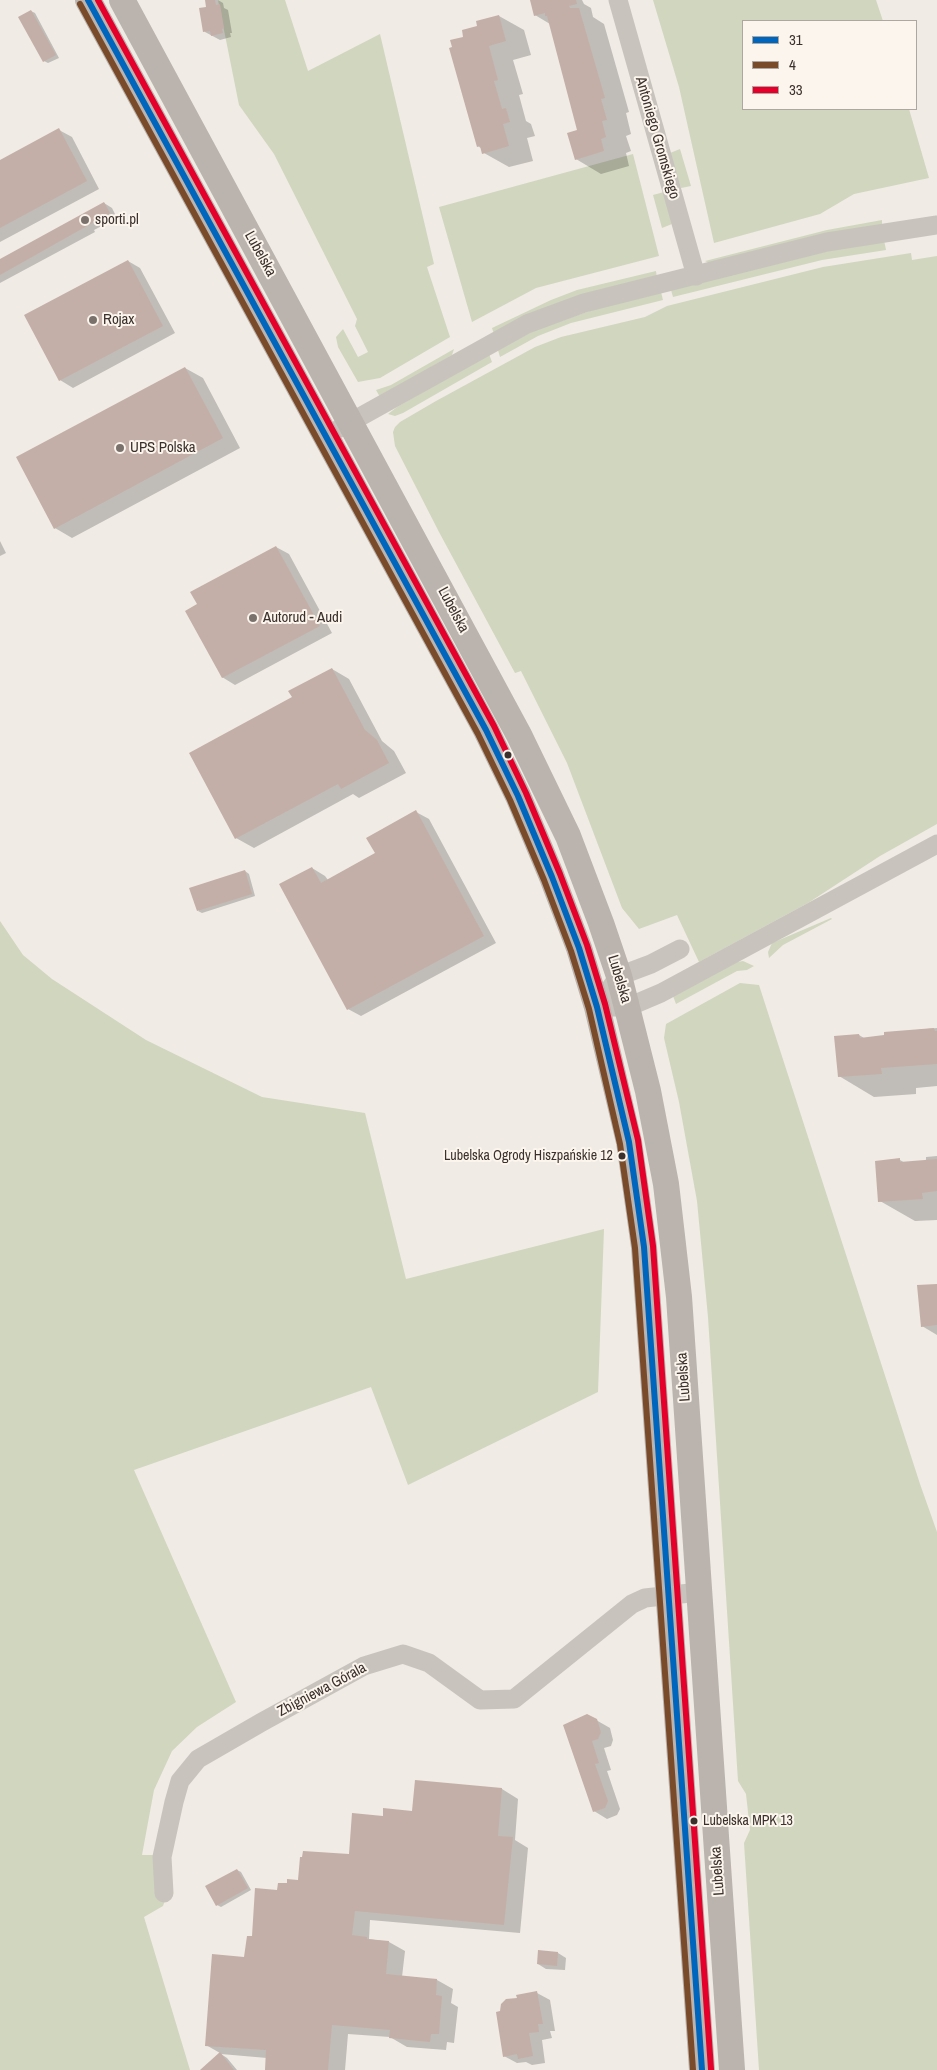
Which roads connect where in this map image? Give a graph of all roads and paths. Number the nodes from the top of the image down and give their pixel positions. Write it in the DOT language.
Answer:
graph roads {
  1 [pos="88,0"];
  2 [pos="122,0"];
  3 [pos="618,0"];
  4 [pos="937,225"];
  5 [pos="696,276"];
  6 [pos="351,422"];
  7 [pos="325,434"];
  8 [pos="492,683"];
  9 [pos="467,698"];
  10 [pos="937,844"];
  11 [pos="680,949"];
  12 [pos="619,976"];
  13 [pos="597,1006"];
  14 [pos="628,1007"];
  15 [pos="699,1592"];
  16 [pos="669,1594"];
  17 [pos="164,1893"];
  18 [pos="702,2070"];
  19 [pos="732,2070"];
  1 -- 7 [label="main road, Lubelska"];
  2 -- 6 [label="main road, Lubelska"];
  3 -- 5 [label="street, Antoniego Gromskiego"];
  4 -- 5 [label="street"];
  5 -- 6 [label="street"];
  6 -- 7 [label="street"];
  6 -- 8 [label="main road, Lubelska"];
  7 -- 9 [label="main road, Lubelska"];
  8 -- 9 [label="main road"];
  8 -- 12 [label="main road, Lubelska"];
  9 -- 13 [label="main road, Lubelska"];
  10 -- 14 [label="street"];
  11 -- 12 [label="street"];
  12 -- 13 [label="street"];
  12 -- 14 [label="main road, Lubelska"];
  13 -- 14 [label="street"];
  13 -- 16 [label="main road, Lubelska"];
  14 -- 15 [label="main road, Lubelska"];
  15 -- 16 [label="street, Zbigniewa Górala"];
  15 -- 19 [label="main road, Lubelska"];
  16 -- 17 [label="street, Zbigniewa Górala"];
  16 -- 18 [label="main road, Lubelska"];
}
